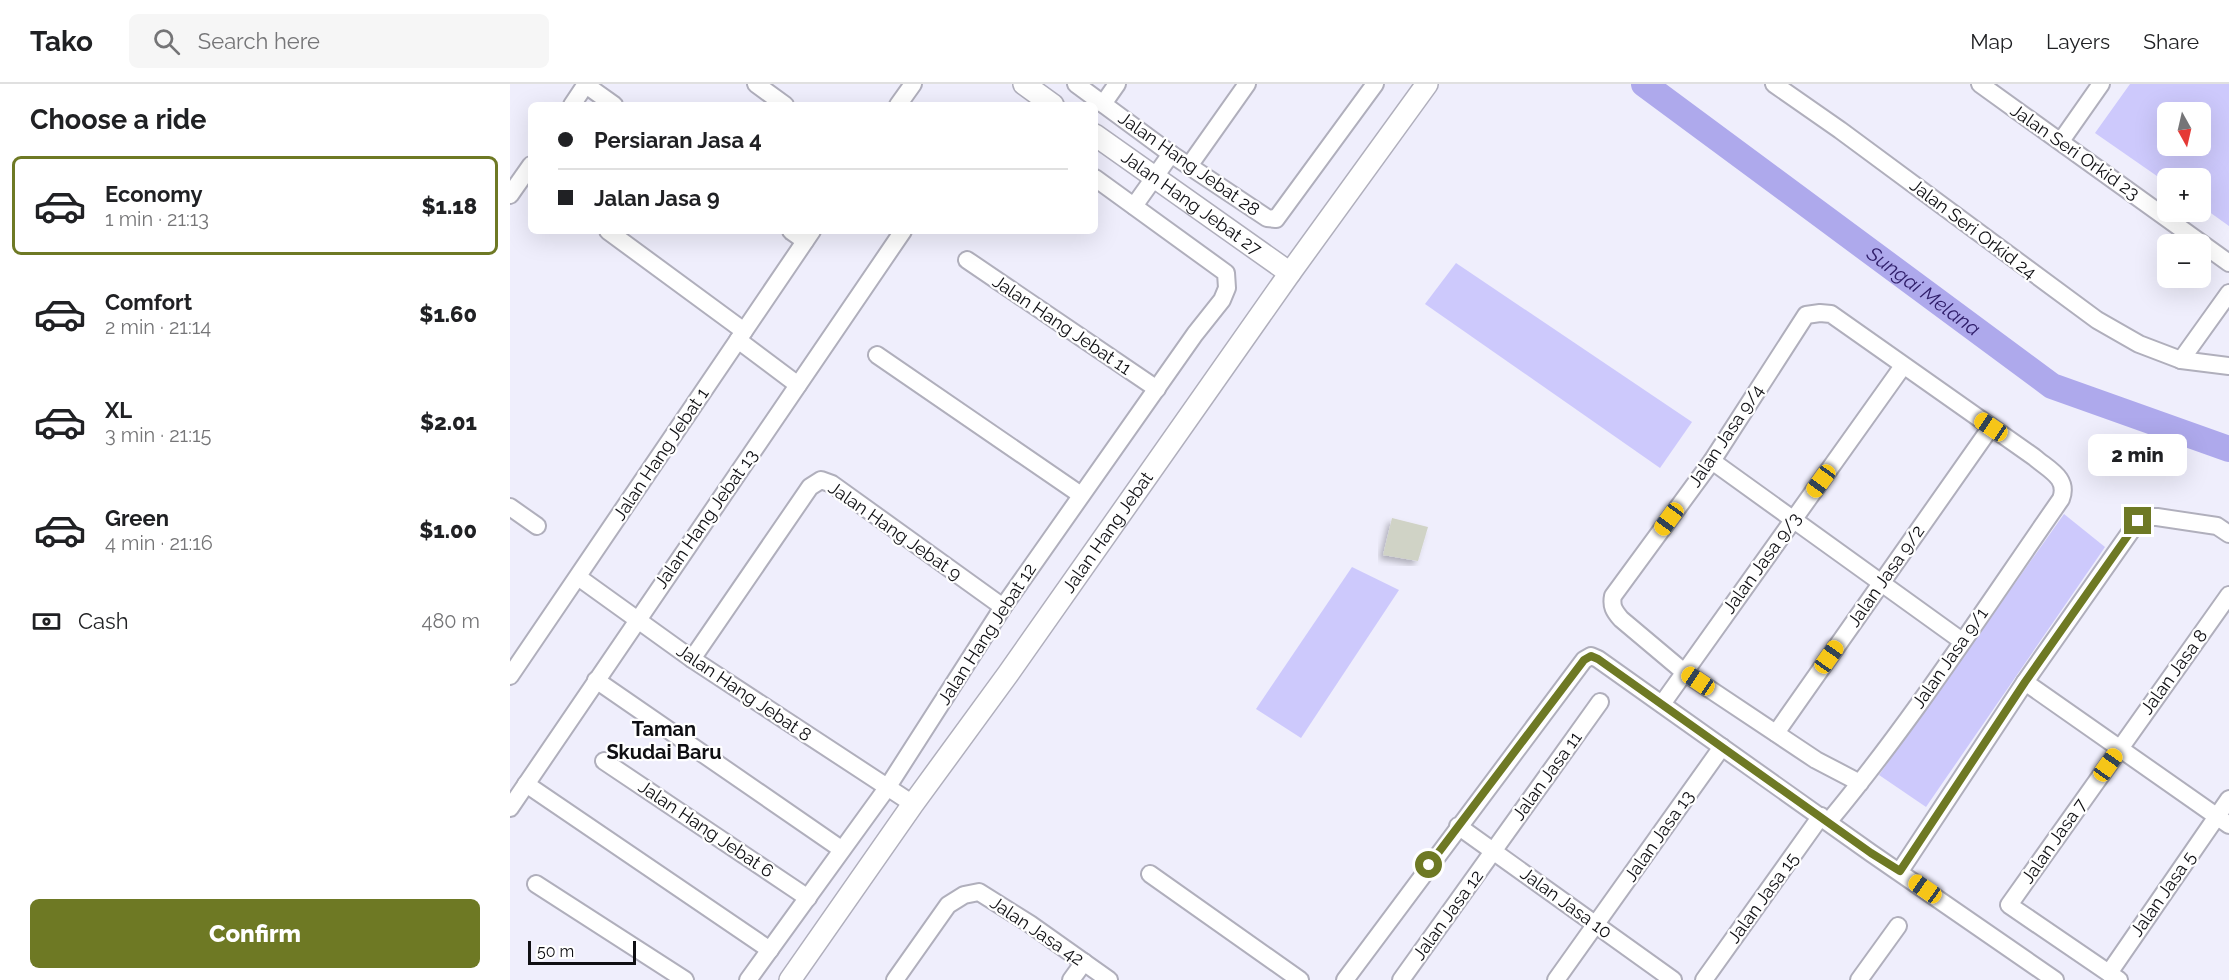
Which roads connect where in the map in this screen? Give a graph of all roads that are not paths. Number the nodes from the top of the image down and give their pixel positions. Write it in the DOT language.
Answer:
graph roads {
  1 [pos="756,84"];
  2 [pos="913,84"];
  3 [pos="1024,84"];
  4 [pos="1076,84"];
  5 [pos="1118,84"];
  6 [pos="1247,84"];
  7 [pos="1375,84"];
  8 [pos="1427,84"];
  9 [pos="1774,84"];
  10 [pos="1980,84"];
  11 [pos="2102,84"];
  12 [pos="586,85"];
  13 [pos="574,102"];
  14 [pos="610,102"];
  15 [pos="781,102"];
  16 [pos="900,102"];
  17 [pos="1049,102"];
  18 [pos="1103,104"];
  19 [pos="1098,137"];
  20 [pos="2061,141"];
  21 [pos="1171,154"];
  22 [pos="1189,165"];
  23 [pos="528,171"];
  24 [pos="1154,177"];
  25 [pos="1098,180"];
  26 [pos="510,195"];
  27 [pos="1134,206"];
  28 [pos="612,234"];
  29 [pos="901,234"];
  30 [pos="808,236"];
  31 [pos="967,260"];
  32 [pos="2229,263"];
  33 [pos="1290,273"];
  34 [pos="2229,293"];
  35 [pos="741,336"];
  36 [pos="877,354"];
  37 [pos="2181,360"];
  38 [pos="1903,366"];
  39 [pos="2229,366"];
  40 [pos="798,385"];
  41 [pos="1157,389"];
  42 [pos="1991,427"];
  43 [pos="1712,461"];
  44 [pos="1081,495"];
  45 [pos="510,507"];
  46 [pos="1794,519"];
  47 [pos="537,526"];
  48 [pos="2229,534"];
  49 [pos="578,577"];
  50 [pos="1882,582"];
  51 [pos="2229,595"];
  52 [pos="1003,607"];
  53 [pos="636,620"];
  54 [pos="1962,641"];
  55 [pos="692,659"];
  56 [pos="1684,672"];
  57 [pos="510,676"];
  58 [pos="596,680"];
  59 [pos="2025,682"];
  60 [pos="1600,702"];
  61 [pos="1662,704"];
  62 [pos="1776,733"];
  63 [pos="1722,747"];
  64 [pos="2120,748"];
  65 [pos="604,760"];
  66 [pos="1860,783"];
  67 [pos="526,784"];
  68 [pos="887,788"];
  69 [pos="2229,799"];
  70 [pos="913,804"];
  71 [pos="510,808"];
  72 [pos="1825,819"];
  73 [pos="2223,820"];
  74 [pos="1458,826"];
  75 [pos="842,849"];
  76 [pos="1494,850"];
  77 [pos="1900,871"];
  78 [pos="1150,874"];
  79 [pos="536,884"];
  80 [pos="808,898"];
  81 [pos="1596,925"];
  82 [pos="1898,927"];
  83 [pos="770,950"];
  84 [pos="1084,962"];
  85 [pos="2114,976"];
  86 [pos="685,980"];
  87 [pos="748,980"];
  88 [pos="790,980"];
  89 [pos="895,980"];
  90 [pos="1071,980"];
  91 [pos="1109,980"];
  92 [pos="1300,980"];
  93 [pos="1344,980"];
  94 [pos="1401,980"];
  95 [pos="1556,980"];
  96 [pos="1673,980"];
  97 [pos="1704,980"];
  98 [pos="1859,980"];
  99 [pos="2055,980"];
  1 -- 15 [label="street"];
  2 -- 16 [label="street"];
  3 -- 17 [label="street"];
  4 -- 18 [label="street, Jalan Hang Jebat 28"];
  5 -- 18 [label="street"];
  6 -- 22 [label="street"];
  7 -- 22 [label="street, Jalan Hang Jebat 28"];
  8 -- 33 [label="street, Jalan Hang Jebat"];
  9 -- 37 [label="street, Jalan Seri Orkid 24"];
  10 -- 20 [label="street, Jalan Seri Orkid 23"];
  11 -- 20 [label="street"];
  12 -- 13 [label="street"];
  12 -- 14 [label="street"];
  18 -- 21 [label="street, Jalan Hang Jebat 28"];
  19 -- 24 [label="street, Jalan Hang Jebat 27"];
  20 -- 32 [label="street, Jalan Seri Orkid 23"];
  21 -- 22 [label="street, Jalan Hang Jebat 28"];
  21 -- 24 [label="street"];
  23 -- 26 [label="street"];
  24 -- 27 [label="street"];
  24 -- 33 [label="street, Jalan Hang Jebat 27"];
  25 -- 27 [label="street"];
  27 -- 41 [label="street, Jalan Hang Jebat 12"];
  28 -- 35 [label="street"];
  29 -- 40 [label="street, Jalan Hang Jebat 13"];
  30 -- 35 [label="street, Jalan Hang Jebat 1"];
  31 -- 41 [label="street, Jalan Hang Jebat 11"];
  33 -- 70 [label="street, Jalan Hang Jebat"];
  34 -- 37 [label="street"];
  35 -- 40 [label="street"];
  35 -- 49 [label="street, Jalan Hang Jebat 1"];
  36 -- 44 [label="street"];
  37 -- 39 [label="street, Jalan Seri Orkid 24"];
  38 -- 42 [label="street"];
  38 -- 43 [label="street, Jalan Jasa 9/4"];
  38 -- 46 [label="street, Jalan Jasa 9/3"];
  40 -- 53 [label="street, Jalan Hang Jebat 13"];
  41 -- 44 [label="street, Jalan Hang Jebat 12"];
  42 -- 50 [label="street, Jalan Jasa 9/2"];
  42 -- 54 [label="street, Jalan Jasa 9/1"];
  43 -- 46 [label="street"];
  43 -- 56 [label="street, Jalan Jasa 9/4"];
  44 -- 52 [label="street, Jalan Hang Jebat 12"];
  45 -- 47 [label="street"];
  46 -- 50 [label="street"];
  46 -- 56 [label="street, Jalan Jasa 9/3"];
  48 -- 59 [label="street"];
  49 -- 53 [label="street, Jalan Hang Jebat 8"];
  49 -- 57 [label="street, Jalan Hang Jebat 1"];
  50 -- 54 [label="street"];
  50 -- 62 [label="street, Jalan Jasa 9/2"];
  51 -- 64 [label="street, Jalan Jasa 8"];
  52 -- 55 [label="street, Jalan Hang Jebat 9"];
  52 -- 68 [label="street, Jalan Hang Jebat 12"];
  53 -- 55 [label="street, Jalan Hang Jebat 8"];
  53 -- 58 [label="street, Jalan Hang Jebat 13"];
  54 -- 66 [label="street, Jalan Jasa 9/1"];
  55 -- 68 [label="street, Jalan Hang Jebat 8"];
  56 -- 61 [label="street, Jalan Jasa 9/3"];
  56 -- 62 [label="street"];
  58 -- 67 [label="street, Jalan Hang Jebat 13"];
  58 -- 75 [label="street"];
  59 -- 64 [label="street"];
  59 -- 77 [label="street"];
  60 -- 76 [label="street, Jalan Jasa 11"];
  61 -- 63 [label="street"];
  61 -- 74 [label="street"];
  62 -- 66 [label="street"];
  63 -- 72 [label="street"];
  63 -- 81 [label="street, Jalan Jasa 13"];
  64 -- 73 [label="street"];
  64 -- 85 [label="street, Jalan Jasa 7"];
  65 -- 80 [label="street, Jalan Hang Jebat 6"];
  66 -- 72 [label="street, Jalan Jasa 9/1"];
  67 -- 71 [label="street, Jalan Hang Jebat 13"];
  67 -- 83 [label="street"];
  68 -- 70 [label="street, Jalan Hang Jebat 8"];
  68 -- 75 [label="street, Jalan Hang Jebat 12"];
  69 -- 73 [label="street, Jalan Jasa 5"];
  70 -- 88 [label="street, Jalan Hang Jebat"];
  72 -- 77 [label="street"];
  72 -- 97 [label="street, Jalan Jasa 15"];
  73 -- 85 [label="street, Jalan Jasa 5"];
  74 -- 76 [label="street, Jalan Jasa 10"];
  74 -- 93 [label="street"];
  75 -- 80 [label="street, Jalan Hang Jebat 12"];
  76 -- 81 [label="street, Jalan Jasa 10"];
  76 -- 94 [label="street, Jalan Jasa 12"];
  77 -- 99 [label="street"];
  78 -- 92 [label="street"];
  79 -- 86 [label="street"];
  80 -- 83 [label="street, Jalan Hang Jebat 12"];
  81 -- 95 [label="street, Jalan Jasa 13"];
  81 -- 96 [label="street, Jalan Jasa 10"];
  82 -- 98 [label="street"];
  83 -- 87 [label="street, Jalan Hang Jebat 12"];
  84 -- 89 [label="street, Jalan Jasa 42"];
  84 -- 90 [label="street"];
  84 -- 91 [label="street, Jalan Jasa 42"];
}
